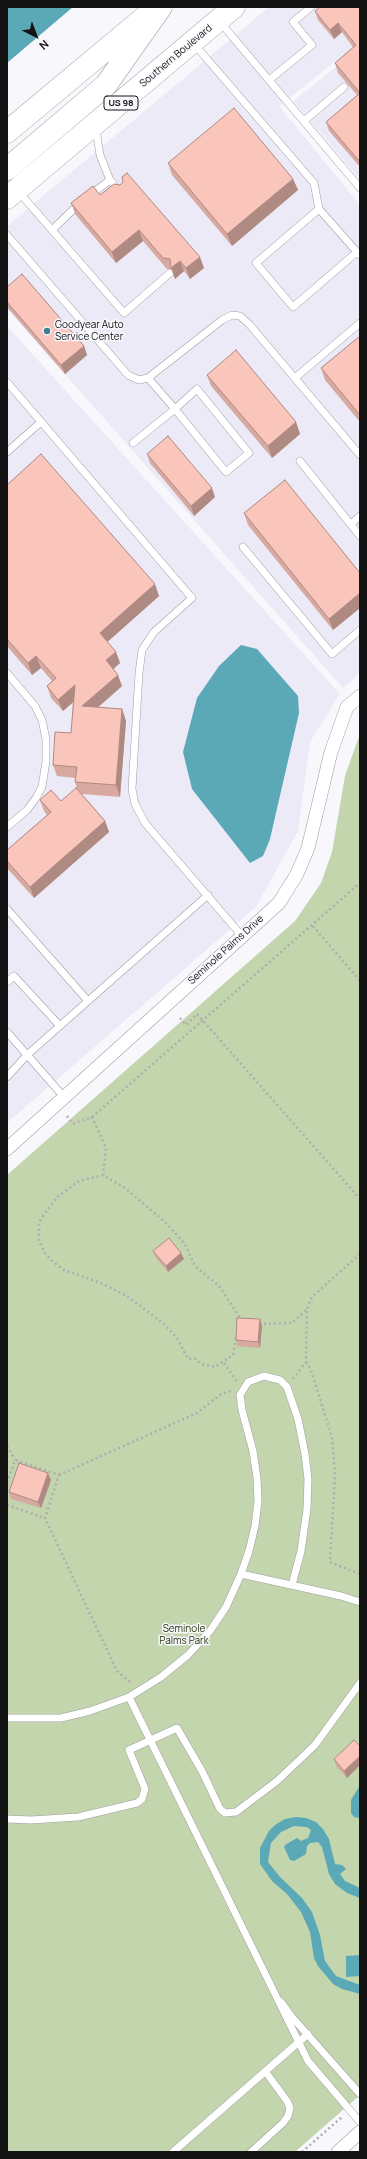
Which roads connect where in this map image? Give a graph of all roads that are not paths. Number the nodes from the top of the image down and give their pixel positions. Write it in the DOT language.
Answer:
graph roads {
  1 [pos="156,7"];
  2 [pos="161,7"];
  3 [pos="311,7"];
  4 [pos="226,14"];
  5 [pos="192,42"];
  6 [pos="269,80"];
  7 [pos="344,88"];
  8 [pos="304,121"];
  9 [pos="95,125"];
  10 [pos="7,132"];
  11 [pos="7,169"];
  12 [pos="110,180"];
  13 [pos="118,187"];
  14 [pos="360,188"];
  15 [pos="12,194"];
  16 [pos="319,209"];
  17 [pos="52,230"];
  18 [pos="7,235"];
  19 [pos="359,254"];
  20 [pos="170,273"];
  21 [pos="360,323"];
  22 [pos="148,378"];
  23 [pos="295,378"];
  24 [pos="7,382"];
  25 [pos="175,409"];
  26 [pos="41,422"];
  27 [pos="133,443"];
  28 [pos="7,452"];
  29 [pos="360,455"];
  30 [pos="300,462"];
  31 [pos="360,516"];
  32 [pos="351,524"];
  33 [pos="360,536"];
  34 [pos="243,547"];
  35 [pos="360,630"];
  36 [pos="7,673"];
  37 [pos="360,696"];
  38 [pos="7,827"];
  39 [pos="208,895"];
  40 [pos="7,909"];
  41 [pos="242,936"];
  42 [pos="7,982"];
  43 [pos="88,1001"];
  44 [pos="60,1026"];
  45 [pos="7,1032"];
  46 [pos="27,1056"];
  47 [pos="7,1077"];
  48 [pos="64,1097"];
  49 [pos="7,1149"];
  50 [pos="241,1574"];
  51 [pos="292,1585"];
  52 [pos="360,1602"];
  53 [pos="360,1683"];
  54 [pos="129,1697"];
  55 [pos="7,1718"];
  56 [pos="151,1741"];
  57 [pos="7,1819"];
  58 [pos="268,1983"];
  59 [pos="308,2034"];
  60 [pos="298,2043"];
  61 [pos="265,2071"];
  62 [pos="360,2094"];
  63 [pos="360,2122"];
  64 [pos="360,2132"];
  65 [pos="173,2152"];
  66 [pos="251,2152"];
  67 [pos="338,2152"];
  1 -- 10 [label="highway"];
  2 -- 11 [label="highway"];
  3 -- 6 [label="lane"];
  4 -- 5 [label="highway, Southern Boulevard / US 98"];
  4 -- 6 [label="lane"];
  5 -- 9 [label="highway, Southern Boulevard / US 98"];
  5 -- 16 [label="lane"];
  6 -- 8 [label="lane"];
  7 -- 8 [label="lane"];
  8 -- 14 [label="lane"];
  9 -- 12 [label="lane"];
  9 -- 15 [label="highway, Southern Boulevard / US 98"];
  12 -- 13 [label="lane"];
  12 -- 17 [label="lane"];
  15 -- 17 [label="lane"];
  16 -- 19 [label="lane"];
  16 -- 19 [label="lane"];
  17 -- 20 [label="lane"];
  18 -- 22 [label="lane"];
  21 -- 23 [label="lane"];
  22 -- 23 [label="lane"];
  22 -- 25 [label="lane"];
  23 -- 29 [label="lane"];
  24 -- 26 [label="lane"];
  25 -- 25 [label="lane"];
  25 -- 27 [label="lane"];
  26 -- 28 [label="lane"];
  26 -- 39 [label="lane"];
  30 -- 32 [label="lane"];
  31 -- 32 [label="lane"];
  32 -- 33 [label="lane"];
  34 -- 35 [label="lane"];
  36 -- 38 [label="lane"];
  37 -- 41 [label="street, Seminole Palms Drive"];
  39 -- 41 [label="lane"];
  39 -- 43 [label="lane"];
  40 -- 43 [label="lane"];
  41 -- 48 [label="street, Seminole Palms Drive"];
  42 -- 44 [label="lane"];
  43 -- 44 [label="lane"];
  44 -- 46 [label="lane"];
  45 -- 46 [label="lane"];
  46 -- 47 [label="lane"];
  46 -- 48 [label="lane"];
  48 -- 49 [label="street, Seminole Palms Drive"];
  50 -- 51 [label="lane"];
  50 -- 51 [label="lane"];
  50 -- 54 [label="lane"];
  51 -- 52 [label="lane"];
  53 -- 56 [label="lane"];
  54 -- 55 [label="lane"];
  54 -- 56 [label="lane"];
  56 -- 57 [label="lane"];
  56 -- 58 [label="lane"];
  58 -- 59 [label="lane"];
  58 -- 60 [label="lane"];
  59 -- 60 [label="lane"];
  59 -- 62 [label="lane"];
  60 -- 61 [label="lane"];
  60 -- 63 [label="lane"];
  61 -- 65 [label="lane"];
  61 -- 66 [label="lane"];
  64 -- 67 [label="street"];
}
